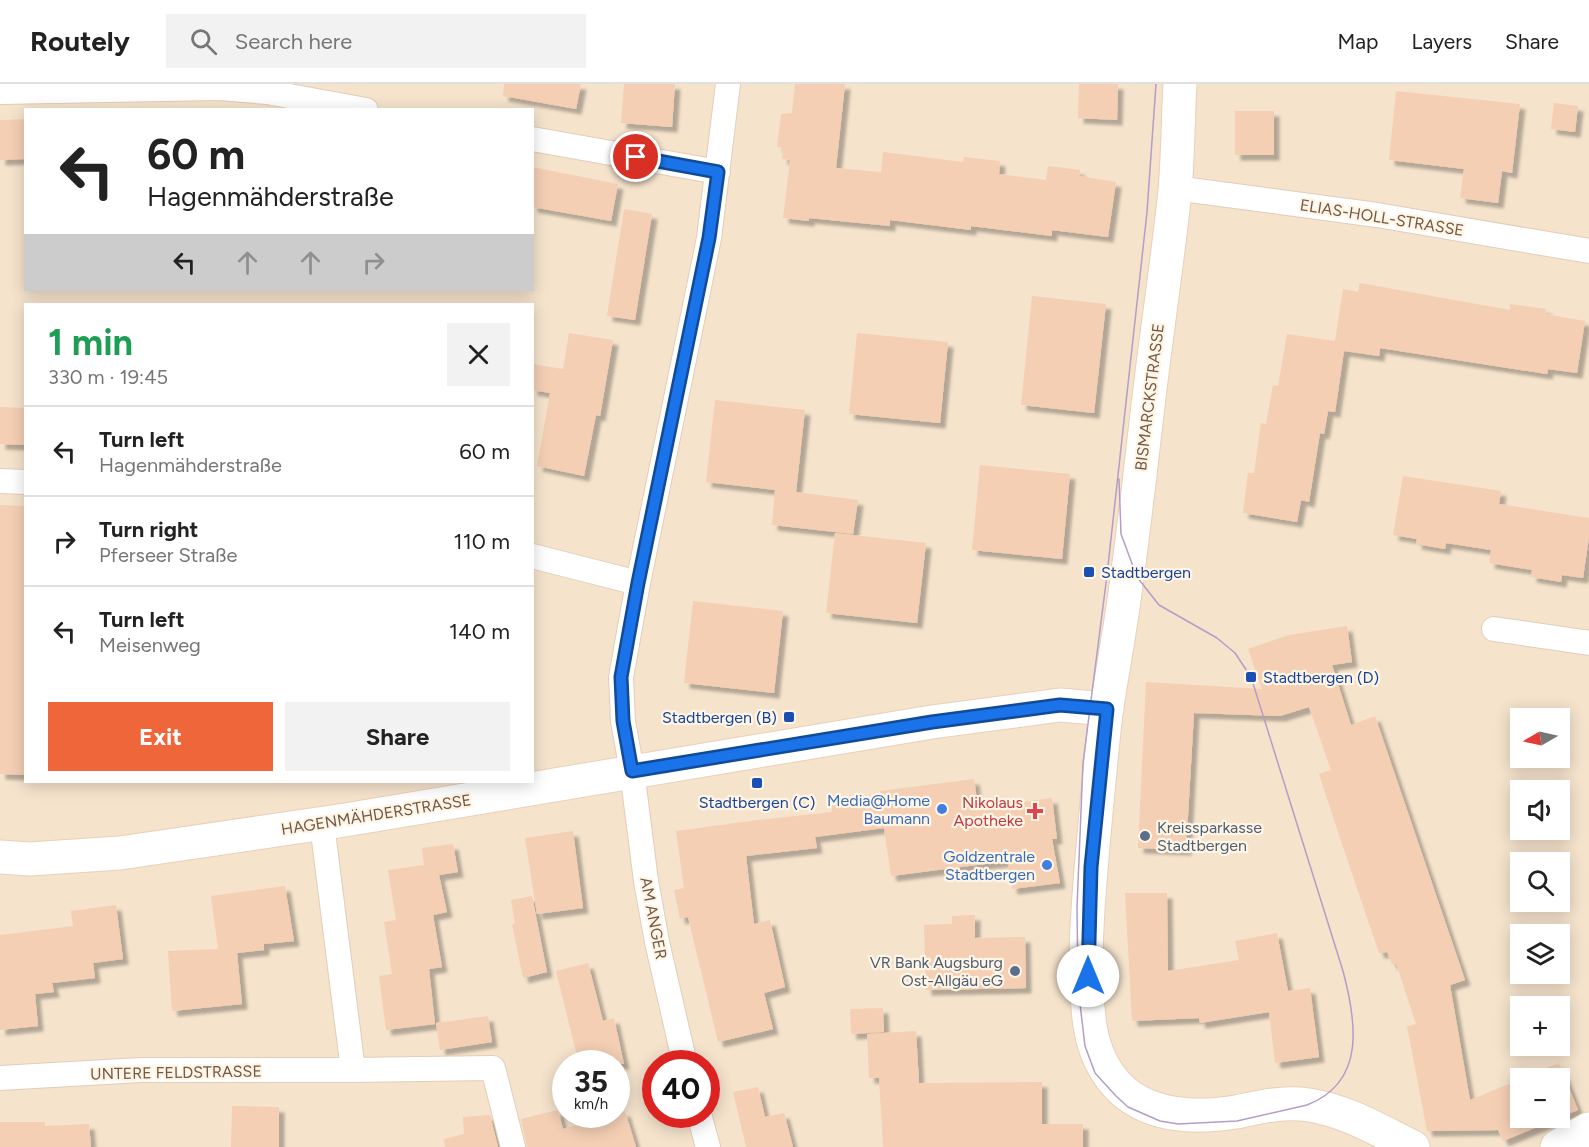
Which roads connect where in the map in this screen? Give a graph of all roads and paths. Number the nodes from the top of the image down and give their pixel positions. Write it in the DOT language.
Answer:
graph roads {
  1 [pos="728,84"];
  2 [pos="1180,84"];
  3 [pos="0,92"];
  4 [pos="355,108"];
  5 [pos="534,139"];
  6 [pos="718,172"];
  7 [pos="1175,188"];
  8 [pos="1589,251"];
  9 [pos="0,481"];
  10 [pos="24,482"];
  11 [pos="534,557"];
  12 [pos="638,583"];
  13 [pos="1494,629"];
  14 [pos="1589,643"];
  15 [pos="1107,709"];
  16 [pos="632,771"];
  17 [pos="322,824"];
  18 [pos="0,857"];
  19 [pos="682,1050"];
  20 [pos="352,1070"];
  21 [pos="0,1078"];
  22 [pos="703,1128"];
  23 [pos="1589,1129"];
  24 [pos="513,1147"];
  25 [pos="708,1147"];
  26 [pos="1413,1147"];
  27 [pos="1557,1147"];
  1 -- 6 [label="street, AM ANGER"];
  2 -- 7 [label="street, BISMARCKSTRASSE"];
  3 -- 4 [label="street"];
  5 -- 6 [label="street"];
  6 -- 12 [label="street, AM ANGER"];
  7 -- 8 [label="street, ELIAS-HOLL-STRASSE"];
  7 -- 15 [label="street, BISMARCKSTRASSE"];
  9 -- 10 [label="street"];
  11 -- 12 [label="street"];
  12 -- 16 [label="street, AM ANGER"];
  13 -- 14 [label="street"];
  15 -- 16 [label="street, HAGENMÄHDERSTRASSE"];
  15 -- 26 [label="street, BISMARCKSTRASSE"];
  16 -- 17 [label="street, HAGENMÄHDERSTRASSE"];
  16 -- 19 [label="street, AM ANGER"];
  17 -- 18 [label="street, HAGENMÄHDERSTRASSE"];
  17 -- 20 [label="street"];
  20 -- 21 [label="street, UNTERE FELDSTRASSE"];
  20 -- 24 [label="street, UNTERE FELDSTRASSE"];
  22 -- 25 [label="street"];
  23 -- 27 [label="street"];
}
